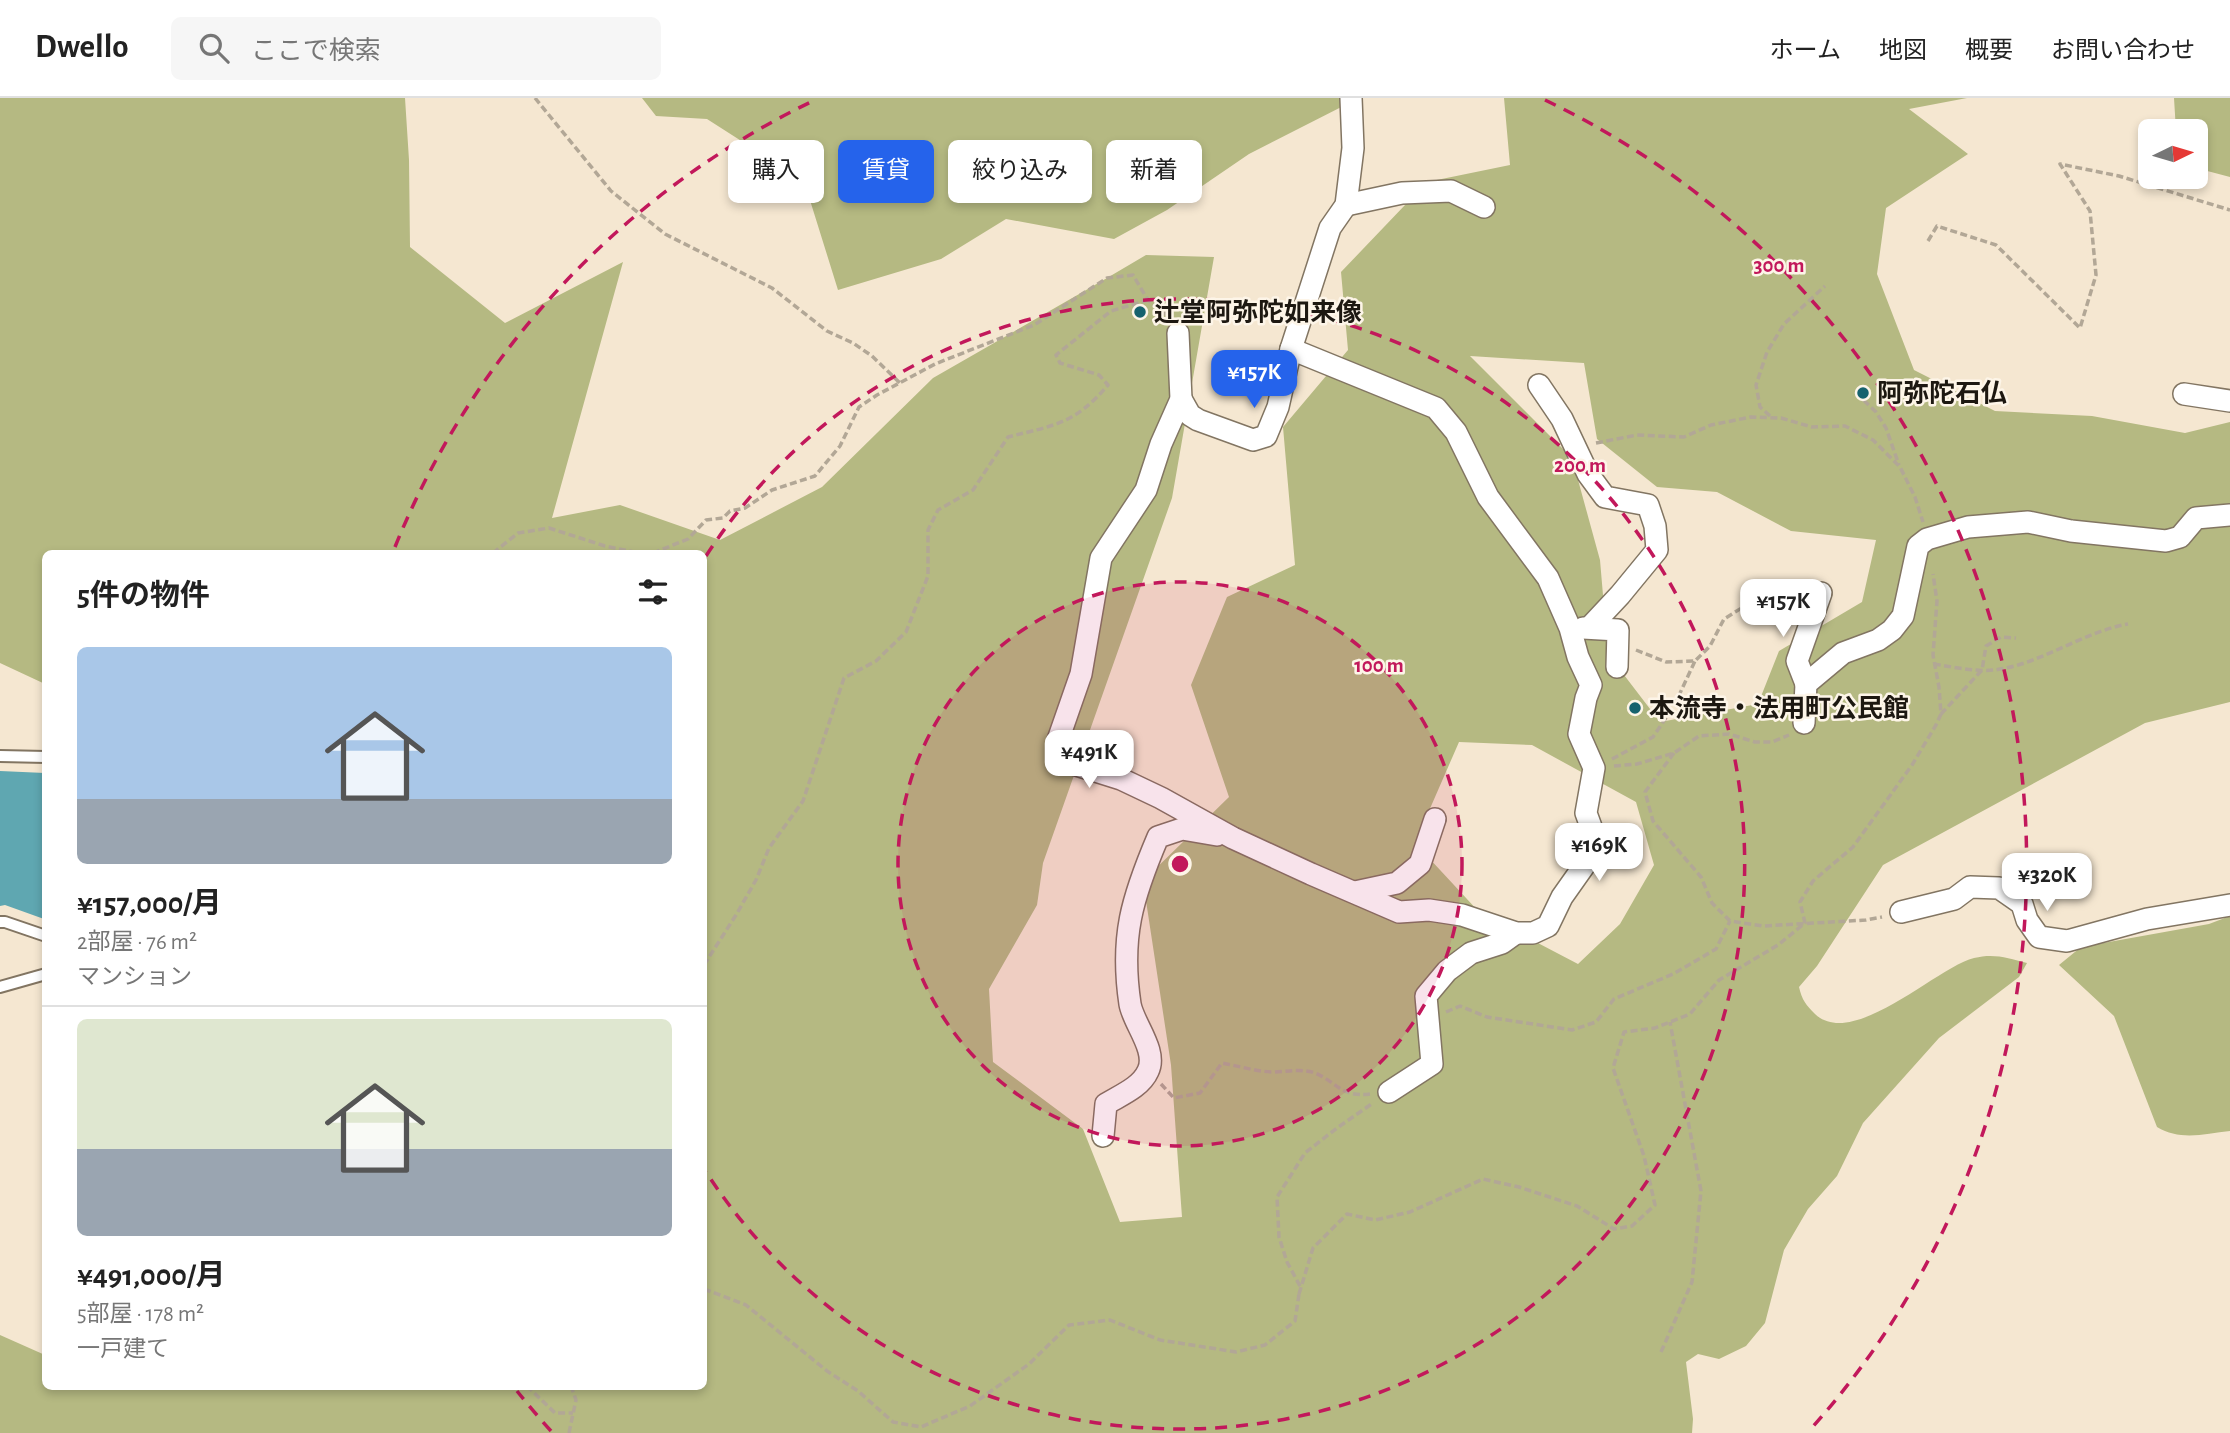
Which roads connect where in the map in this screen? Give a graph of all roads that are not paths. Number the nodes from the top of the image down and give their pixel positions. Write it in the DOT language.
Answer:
graph roads {
  1 [pos="1351,98"];
  2 [pos="1346,205"];
  3 [pos="1485,207"];
  4 [pos="1178,333"];
  5 [pos="1291,349"];
  6 [pos="1539,385"];
  7 [pos="2184,394"];
  8 [pos="1181,399"];
  9 [pos="2230,401"];
  10 [pos="2230,515"];
  11 [pos="1821,593"];
  12 [pos="1580,628"];
  13 [pos="1617,667"];
  14 [pos="1806,684"];
  15 [pos="1804,723"];
  16 [pos="0,756"];
  17 [pos="42,757"];
  18 [pos="1435,819"];
  19 [pos="1233,838"];
  20 [pos="1354,892"];
  21 [pos="2230,905"];
  22 [pos="1901,912"];
  23 [pos="0,922"];
  24 [pos="1516,933"];
  25 [pos="42,935"];
  26 [pos="42,975"];
  27 [pos="0,987"];
  28 [pos="1389,1092"];
  29 [pos="1103,1136"];
  1 -- 2 [label="street"];
  2 -- 3 [label="street"];
  2 -- 5 [label="street"];
  4 -- 8 [label="street"];
  5 -- 8 [label="street"];
  5 -- 12 [label="street"];
  6 -- 12 [label="street"];
  7 -- 9 [label="street"];
  8 -- 19 [label="street"];
  10 -- 14 [label="street"];
  11 -- 14 [label="street"];
  12 -- 13 [label="street"];
  12 -- 24 [label="street"];
  14 -- 15 [label="street"];
  16 -- 17 [label="lane"];
  18 -- 20 [label="street"];
  19 -- 20 [label="street"];
  19 -- 29 [label="street"];
  20 -- 24 [label="street"];
  21 -- 22 [label="street"];
  23 -- 25 [label="lane"];
  24 -- 28 [label="street"];
  26 -- 27 [label="lane"];
}
